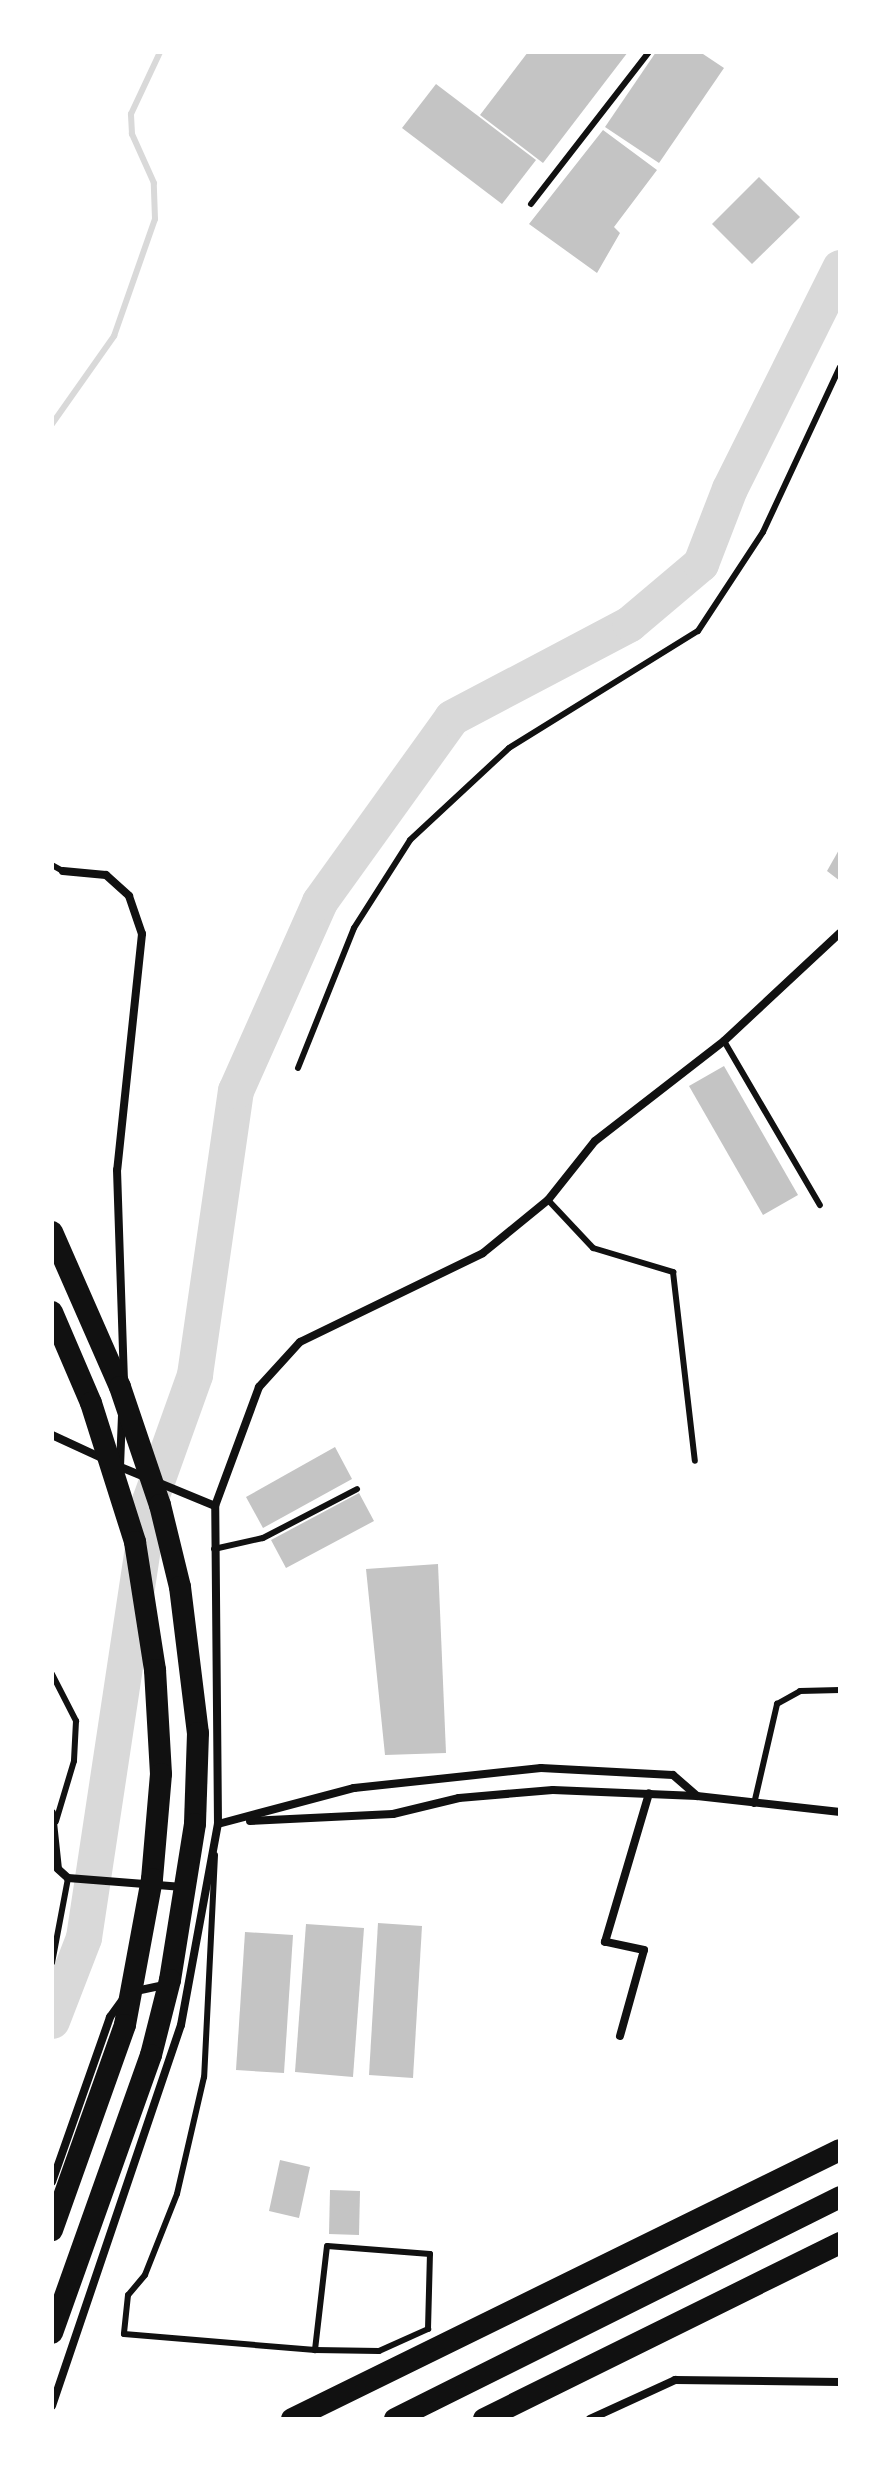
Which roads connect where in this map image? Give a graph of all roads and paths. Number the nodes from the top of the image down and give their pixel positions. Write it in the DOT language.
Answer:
graph roads {
  1 [pos="649,52"];
  2 [pos="531,204"];
  3 [pos="840,367"];
  4 [pos="52,865"];
  5 [pos="63,871"];
  6 [pos="840,933"];
  7 [pos="724,1041"];
  8 [pos="298,1068"];
  9 [pos="548,1200"];
  10 [pos="820,1205"];
  11 [pos="52,1232"];
  12 [pos="52,1312"];
  13 [pos="52,1435"];
  14 [pos="695,1461"];
  15 [pos="120,1467"];
  16 [pos="357,1489"];
  17 [pos="215,1506"];
  18 [pos="214,1549"];
  19 [pos="52,1674"];
  20 [pos="840,1690"];
  21 [pos="649,1793"];
  22 [pos="697,1796"];
  23 [pos="753,1805"];
  24 [pos="840,1812"];
  25 [pos="54,1817"];
  26 [pos="218,1824"];
  27 [pos="70,1880"];
  28 [pos="205,1888"];
  29 [pos="52,1963"];
  30 [pos="185,1985"];
  31 [pos="620,2036"];
  32 [pos="840,2150"];
  33 [pos="52,2182"];
  34 [pos="840,2197"];
  35 [pos="52,2230"];
  36 [pos="840,2243"];
  37 [pos="52,2333"];
  38 [pos="315,2350"];
  39 [pos="840,2382"];
  40 [pos="52,2406"];
  41 [pos="292,2419"];
  42 [pos="395,2419"];
  43 [pos="484,2419"];
  44 [pos="590,2419"];
  1 -- 2 [label="lane"];
  3 -- 8 [label="lane"];
  4 -- 5 [label="lane"];
  5 -- 15 [label="street"];
  6 -- 7 [label="street"];
  7 -- 9 [label="street"];
  7 -- 10 [label="lane"];
  9 -- 14 [label="lane"];
  9 -- 17 [label="street"];
  11 -- 37 [label="highway"];
  12 -- 35 [label="highway"];
  13 -- 15 [label="street"];
  15 -- 17 [label="street"];
  16 -- 18 [label="lane"];
  17 -- 18 [label="street"];
  18 -- 26 [label="street"];
  19 -- 25 [label="lane"];
  20 -- 23 [label="lane"];
  21 -- 22 [label="street"];
  21 -- 26 [label="street"];
  21 -- 31 [label="street"];
  22 -- 23 [label="street"];
  22 -- 26 [label="street"];
  23 -- 24 [label="street"];
  25 -- 27 [label="street"];
  26 -- 28 [label="street"];
  26 -- 38 [label="lane"];
  27 -- 28 [label="street"];
  27 -- 29 [label="lane"];
  28 -- 30 [label="street"];
  30 -- 33 [label="street"];
  30 -- 40 [label="street"];
  32 -- 41 [label="highway"];
  34 -- 42 [label="highway"];
  36 -- 43 [label="highway"];
  38 -- 38 [label="lane"];
  39 -- 44 [label="street"];
}
